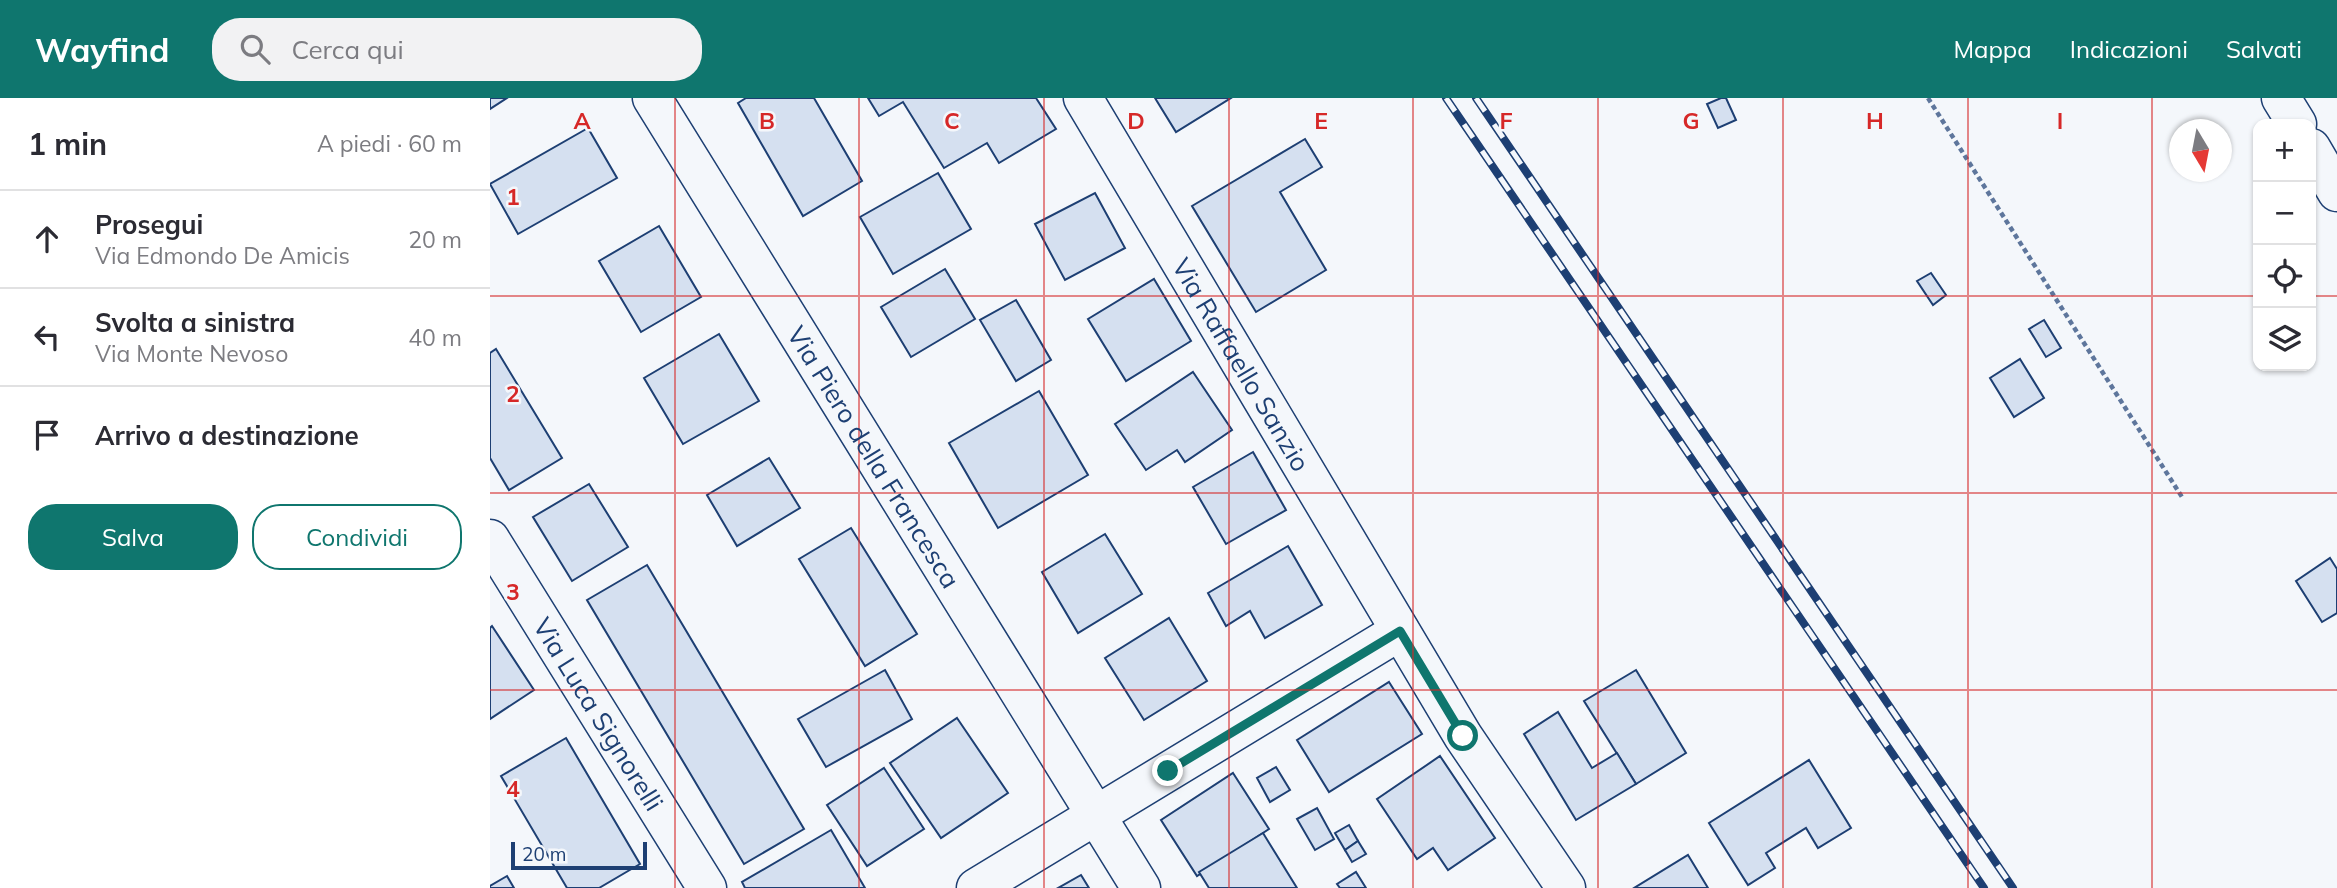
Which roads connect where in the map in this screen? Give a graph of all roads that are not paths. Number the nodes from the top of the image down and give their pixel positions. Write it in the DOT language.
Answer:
graph roads {
  1 [pos="652,98"];
  2 [pos="1083,98"];
  3 [pos="2281,98"];
  4 [pos="2294,119"];
  5 [pos="2316,156"];
  6 [pos="2337,192"];
  7 [pos="490,540"];
  8 [pos="1400,631"];
  9 [pos="1096,814"];
  10 [pos="708,888"];
  11 [pos="976,888"];
  12 [pos="1141,888"];
  13 [pos="1566,888"];
  1 -- 9 [label="street, Via Piero della Francesca"];
  2 -- 8 [label="street, Via Raffaello Sanzio"];
  3 -- 4 [label="street"];
  5 -- 6 [label="street"];
  7 -- 10 [label="street, Via Luca Signorelli"];
  8 -- 9 [label="street"];
  8 -- 13 [label="street, Via Raffaello Sanzio"];
  9 -- 11 [label="street"];
  9 -- 12 [label="street, Via Piero della Francesca"];
}
